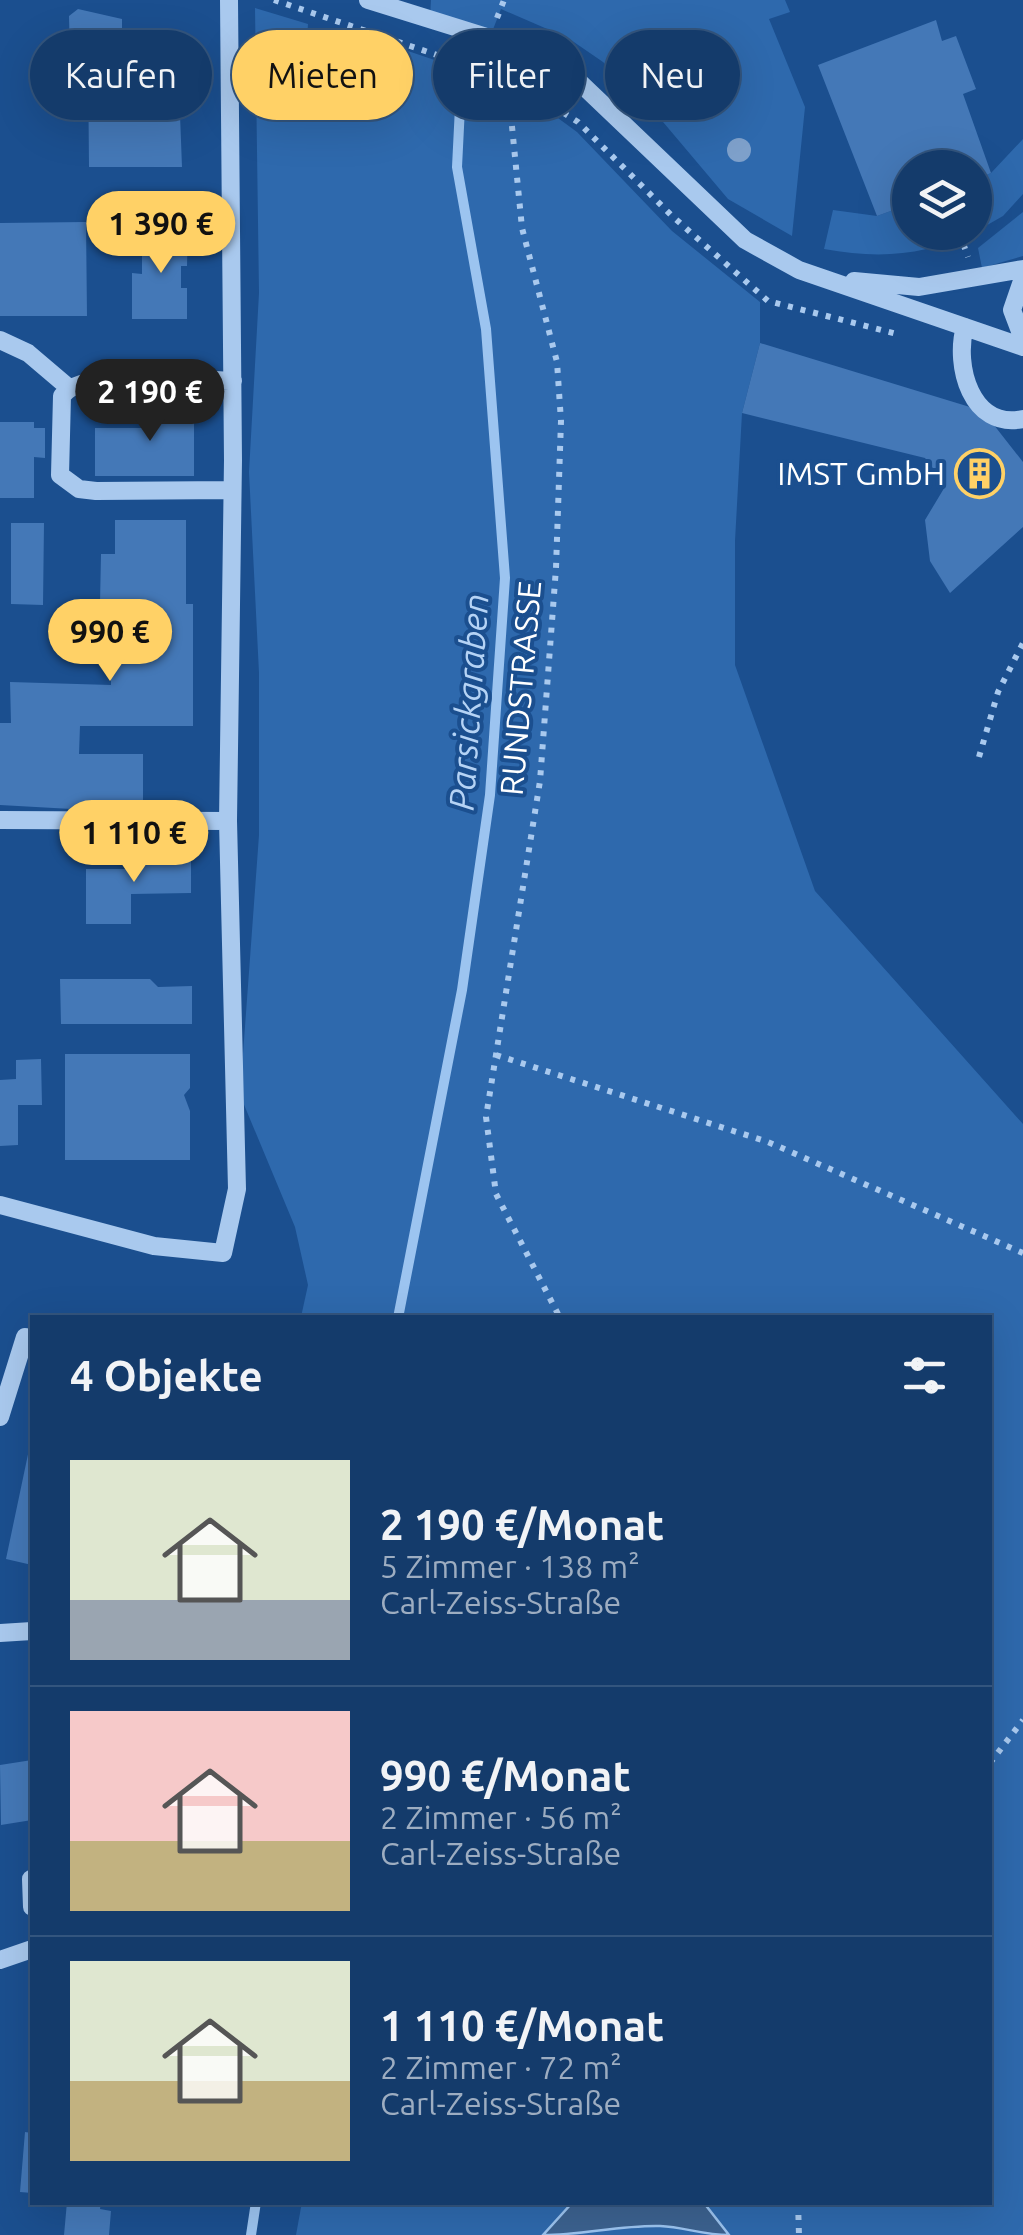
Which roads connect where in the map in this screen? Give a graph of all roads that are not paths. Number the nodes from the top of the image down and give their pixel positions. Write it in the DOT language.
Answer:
graph roads {
  1 [pos="229,0"];
  2 [pos="368,0"];
  3 [pos="1023,269"];
  4 [pos="824,278"];
  5 [pos="1023,278"];
  6 [pos="964,327"];
  7 [pos="1023,338"];
  8 [pos="0,340"];
  9 [pos="1023,347"];
  10 [pos="232,380"];
  11 [pos="68,387"];
  12 [pos="1023,419"];
  13 [pos="232,490"];
  14 [pos="0,820"];
  15 [pos="228,821"];
  16 [pos="0,1205"];
  17 [pos="30,1338"];
  18 [pos="0,1417"];
  19 [pos="30,1631"];
  20 [pos="0,1634"];
  21 [pos="30,1950"];
  22 [pos="0,1960"];
  1 -- 10 [label="street"];
  2 -- 4 [label="street"];
  3 -- 4 [label="street"];
  4 -- 6 [label="street"];
  5 -- 7 [label="street"];
  6 -- 9 [label="street"];
  6 -- 12 [label="street"];
  8 -- 11 [label="street"];
  10 -- 11 [label="street"];
  10 -- 13 [label="street"];
  11 -- 13 [label="street"];
  13 -- 15 [label="street"];
  14 -- 15 [label="street"];
  15 -- 16 [label="street"];
  17 -- 18 [label="street"];
  19 -- 20 [label="street"];
  21 -- 22 [label="street"];
}
